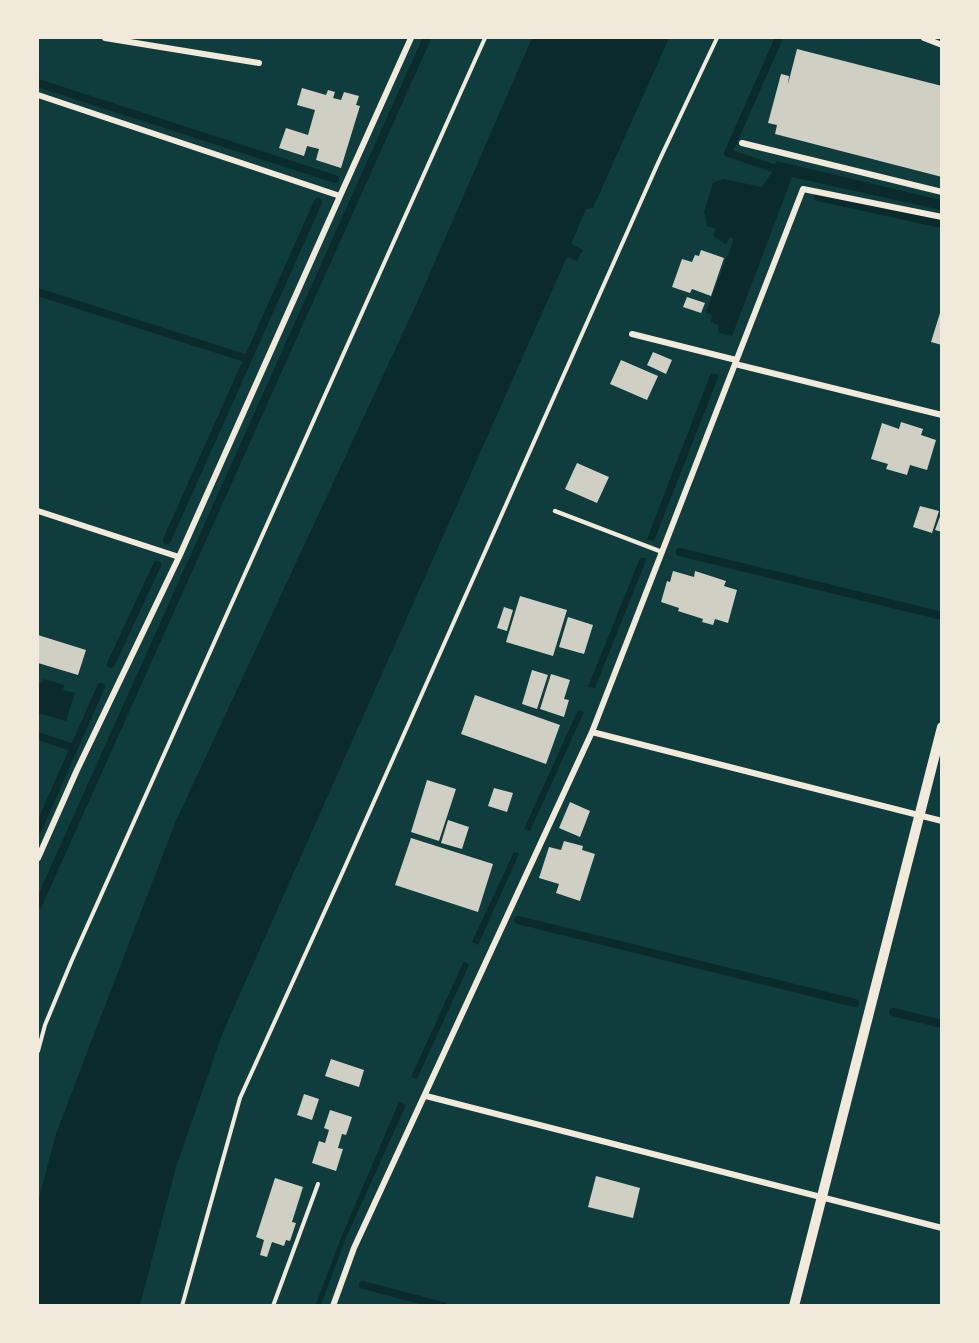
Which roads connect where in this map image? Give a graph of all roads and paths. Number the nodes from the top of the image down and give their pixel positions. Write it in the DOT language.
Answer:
graph roads {
  1 [pos="105,38"];
  2 [pos="411,38"];
  3 [pos="485,38"];
  4 [pos="717,38"];
  5 [pos="924,38"];
  6 [pos="942,45"];
  7 [pos="259,63"];
  8 [pos="38,95"];
  9 [pos="742,143"];
  10 [pos="942,192"];
  11 [pos="340,196"];
  12 [pos="942,217"];
  13 [pos="632,334"];
  14 [pos="736,362"];
  15 [pos="942,415"];
  16 [pos="38,511"];
  17 [pos="555,511"];
  18 [pos="662,552"];
  19 [pos="179,556"];
  20 [pos="942,727"];
  21 [pos="592,732"];
  22 [pos="919,815"];
  23 [pos="942,821"];
  24 [pos="38,858"];
  25 [pos="38,1051"];
  26 [pos="426,1096"];
  27 [pos="318,1184"];
  28 [pos="822,1197"];
  29 [pos="942,1228"];
  30 [pos="183,1305"];
  31 [pos="273,1305"];
  32 [pos="333,1305"];
  33 [pos="794,1305"];
  1 -- 7 [label="street"];
  2 -- 11 [label="street"];
  3 -- 25 [label="path"];
  4 -- 30 [label="path"];
  5 -- 6 [label="street"];
  8 -- 11 [label="street"];
  9 -- 10 [label="street"];
  11 -- 19 [label="street"];
  12 -- 14 [label="street"];
  13 -- 14 [label="street"];
  14 -- 15 [label="street"];
  14 -- 18 [label="street"];
  16 -- 19 [label="street"];
  17 -- 18 [label="lane"];
  18 -- 21 [label="street"];
  19 -- 24 [label="street"];
  20 -- 22 [label="street"];
  21 -- 22 [label="street"];
  21 -- 26 [label="street"];
  22 -- 23 [label="street"];
  22 -- 28 [label="street"];
  26 -- 28 [label="street"];
  26 -- 32 [label="street"];
  27 -- 31 [label="path"];
  28 -- 29 [label="street"];
  28 -- 33 [label="street"];
}
